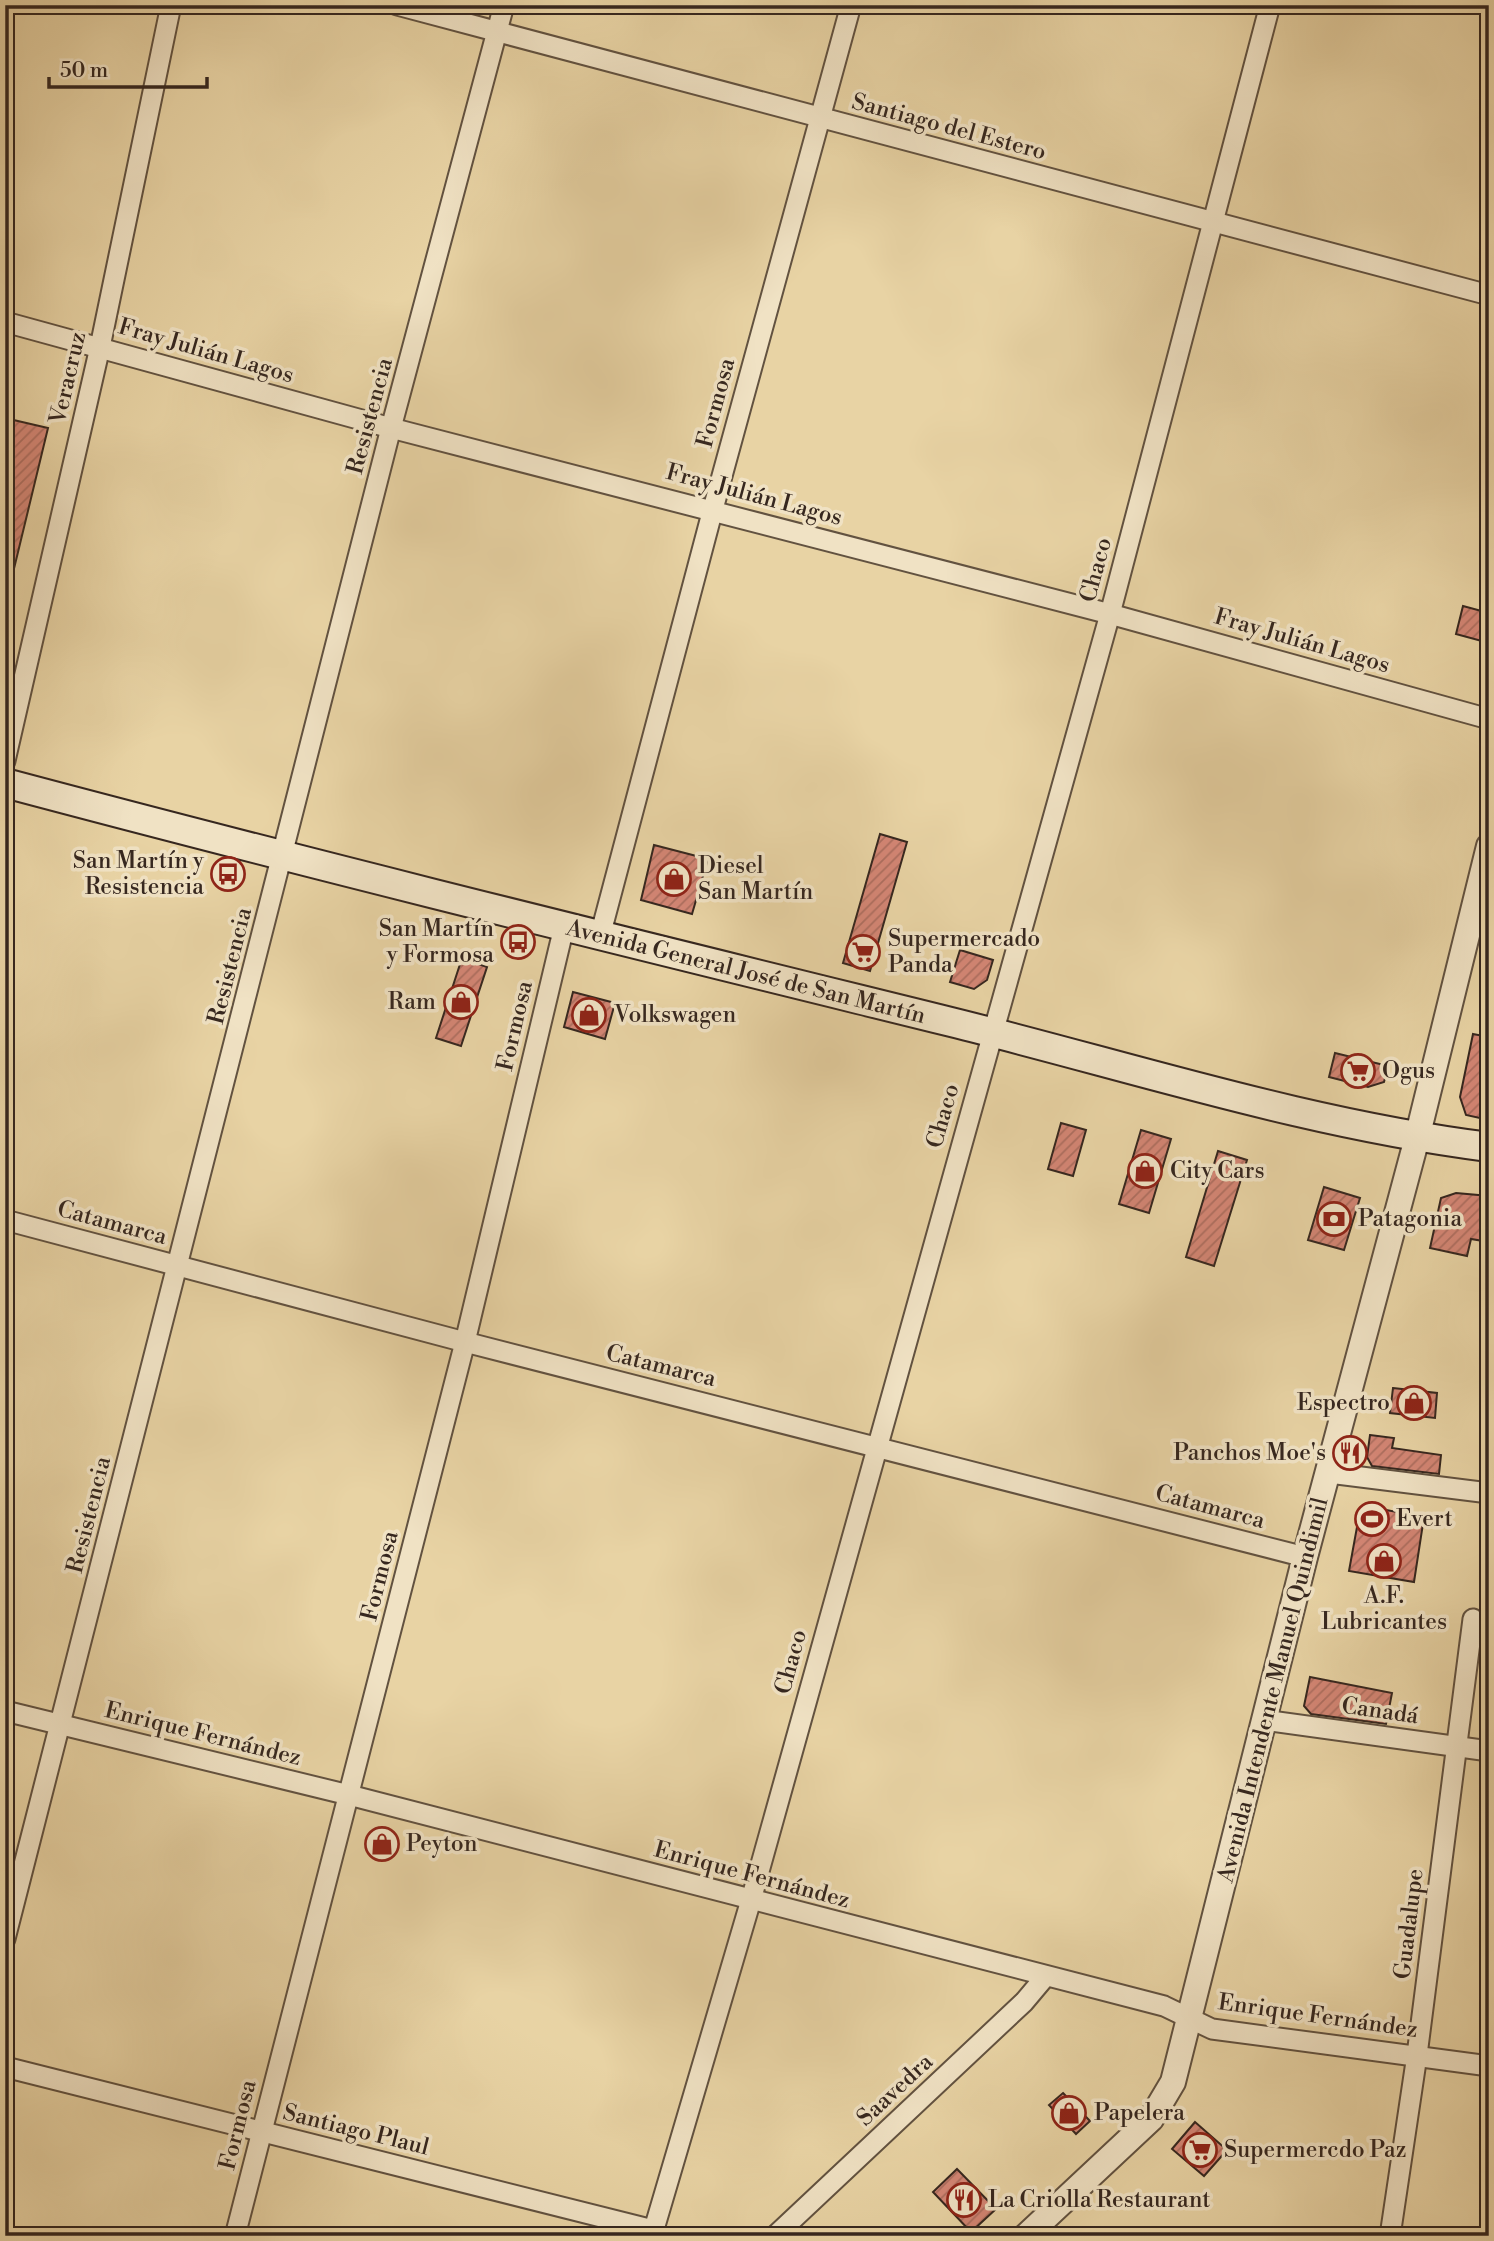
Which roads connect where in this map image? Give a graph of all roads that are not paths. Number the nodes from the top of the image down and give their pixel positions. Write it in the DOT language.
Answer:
graph roads {
  1 [pos="171,5"];
  2 [pos="397,5"];
  3 [pos="504,5"];
  4 [pos="851,5"];
  5 [pos="1270,5"];
  6 [pos="498,31"];
  7 [pos="821,118"];
  8 [pos="1213,222"];
  9 [pos="1489,295"];
  10 [pos="5,322"];
  11 [pos="100,347"];
  12 [pos="391,428"];
  13 [pos="713,509"];
  14 [pos="1110,614"];
  15 [pos="1489,719"];
  16 [pos="5,761"];
  17 [pos="5,783"];
  18 [pos="1489,846"];
  19 [pos="283,856"];
  20 [pos="564,927"];
  21 [pos="600,936"];
  22 [pos="992,1032"];
  23 [pos="1417,1138"];
  24 [pos="1489,1147"];
  25 [pos="5,1220"];
  26 [pos="178,1266"];
  27 [pos="465,1342"];
  28 [pos="876,1445"];
  29 [pos="1329,1472"];
  30 [pos="1489,1493"];
  31 [pos="1305,1557"];
  32 [pos="1474,1619"];
  33 [pos="5,1711"];
  34 [pos="1264,1720"];
  35 [pos="61,1725"];
  36 [pos="1456,1747"];
  37 [pos="1489,1751"];
  38 [pos="349,1795"];
  39 [pos="751,1900"];
  40 [pos="5,1939"];
  41 [pos="1045,1977"];
  42 [pos="1189,2018"];
  43 [pos="1418,2055"];
  44 [pos="1489,2066"];
  45 [pos="5,2067"];
  46 [pos="261,2131"];
  47 [pos="653,2233"];
  48 [pos="236,2236"];
  49 [pos="775,2236"];
  50 [pos="1026,2236"];
  51 [pos="1391,2236"];
  1 -- 11 [label="street, Veracruz"];
  2 -- 6 [label="street, Santiago del Estero"];
  3 -- 6 [label="street, Resistencia"];
  4 -- 7 [label="street, Formosa"];
  5 -- 8 [label="street, Chaco"];
  6 -- 7 [label="street, Santiago del Estero"];
  6 -- 12 [label="street, Resistencia"];
  7 -- 8 [label="street, Santiago del Estero"];
  7 -- 13 [label="street, Formosa"];
  8 -- 9 [label="street, Santiago del Estero"];
  8 -- 14 [label="street, Chaco"];
  10 -- 11 [label="street, Fray Julián Lagos"];
  11 -- 12 [label="street, Fray Julián Lagos"];
  11 -- 16 [label="street, Veracruz"];
  12 -- 13 [label="street, Fray Julián Lagos"];
  12 -- 19 [label="street, Resistencia"];
  13 -- 14 [label="street, Fray Julián Lagos"];
  13 -- 21 [label="street, Formosa"];
  14 -- 15 [label="street, Fray Julián Lagos"];
  14 -- 22 [label="street, Chaco"];
  17 -- 19 [label="main road, Avenida General José de San Martín"];
  18 -- 23 [label="street, Avenida Intendente Manuel Quindimil"];
  19 -- 20 [label="main road, Avenida General José de San Martín"];
  19 -- 26 [label="street, Resistencia"];
  20 -- 21 [label="main road, Avenida General José de San Martín"];
  20 -- 27 [label="street, Formosa"];
  21 -- 22 [label="main road, Avenida General José de San Martín"];
  22 -- 23 [label="main road, Avenida General José de San Martín"];
  22 -- 28 [label="street, Chaco"];
  23 -- 24 [label="main road, Avenida General José de San Martín"];
  23 -- 29 [label="street, Avenida Intendente Manuel Quindimil"];
  25 -- 26 [label="street, Catamarca"];
  26 -- 27 [label="street, Catamarca"];
  26 -- 35 [label="street, Resistencia"];
  27 -- 28 [label="street, Catamarca"];
  27 -- 38 [label="street, Formosa"];
  28 -- 31 [label="street, Catamarca"];
  28 -- 39 [label="street, Chaco"];
  29 -- 30 [label="street"];
  29 -- 31 [label="street, Avenida Intendente Manuel Quindimil"];
  31 -- 34 [label="street, Avenida Intendente Manuel Quindimil"];
  32 -- 36 [label="street, Guadalupe"];
  33 -- 35 [label="street, Enrique Fernández"];
  34 -- 36 [label="street, Canadá"];
  34 -- 42 [label="street, Avenida Intendente Manuel Quindimil"];
  35 -- 38 [label="street, Enrique Fernández"];
  35 -- 40 [label="street, Resistencia"];
  36 -- 37 [label="street, Canadá"];
  36 -- 43 [label="street, Guadalupe"];
  38 -- 39 [label="street, Enrique Fernández"];
  38 -- 46 [label="street, Formosa"];
  39 -- 41 [label="street, Enrique Fernández"];
  39 -- 47 [label="street, Chaco"];
  41 -- 42 [label="street, Enrique Fernández"];
  41 -- 49 [label="street, Saavedra"];
  42 -- 43 [label="street, Enrique Fernández"];
  42 -- 50 [label="street, Avenida Intendente Manuel Quindimil"];
  43 -- 44 [label="street, Enrique Fernández"];
  43 -- 51 [label="street, Guadalupe"];
  45 -- 46 [label="street, Santiago Plaul"];
  46 -- 47 [label="street, Santiago Plaul"];
  46 -- 48 [label="street, Formosa"];
}
